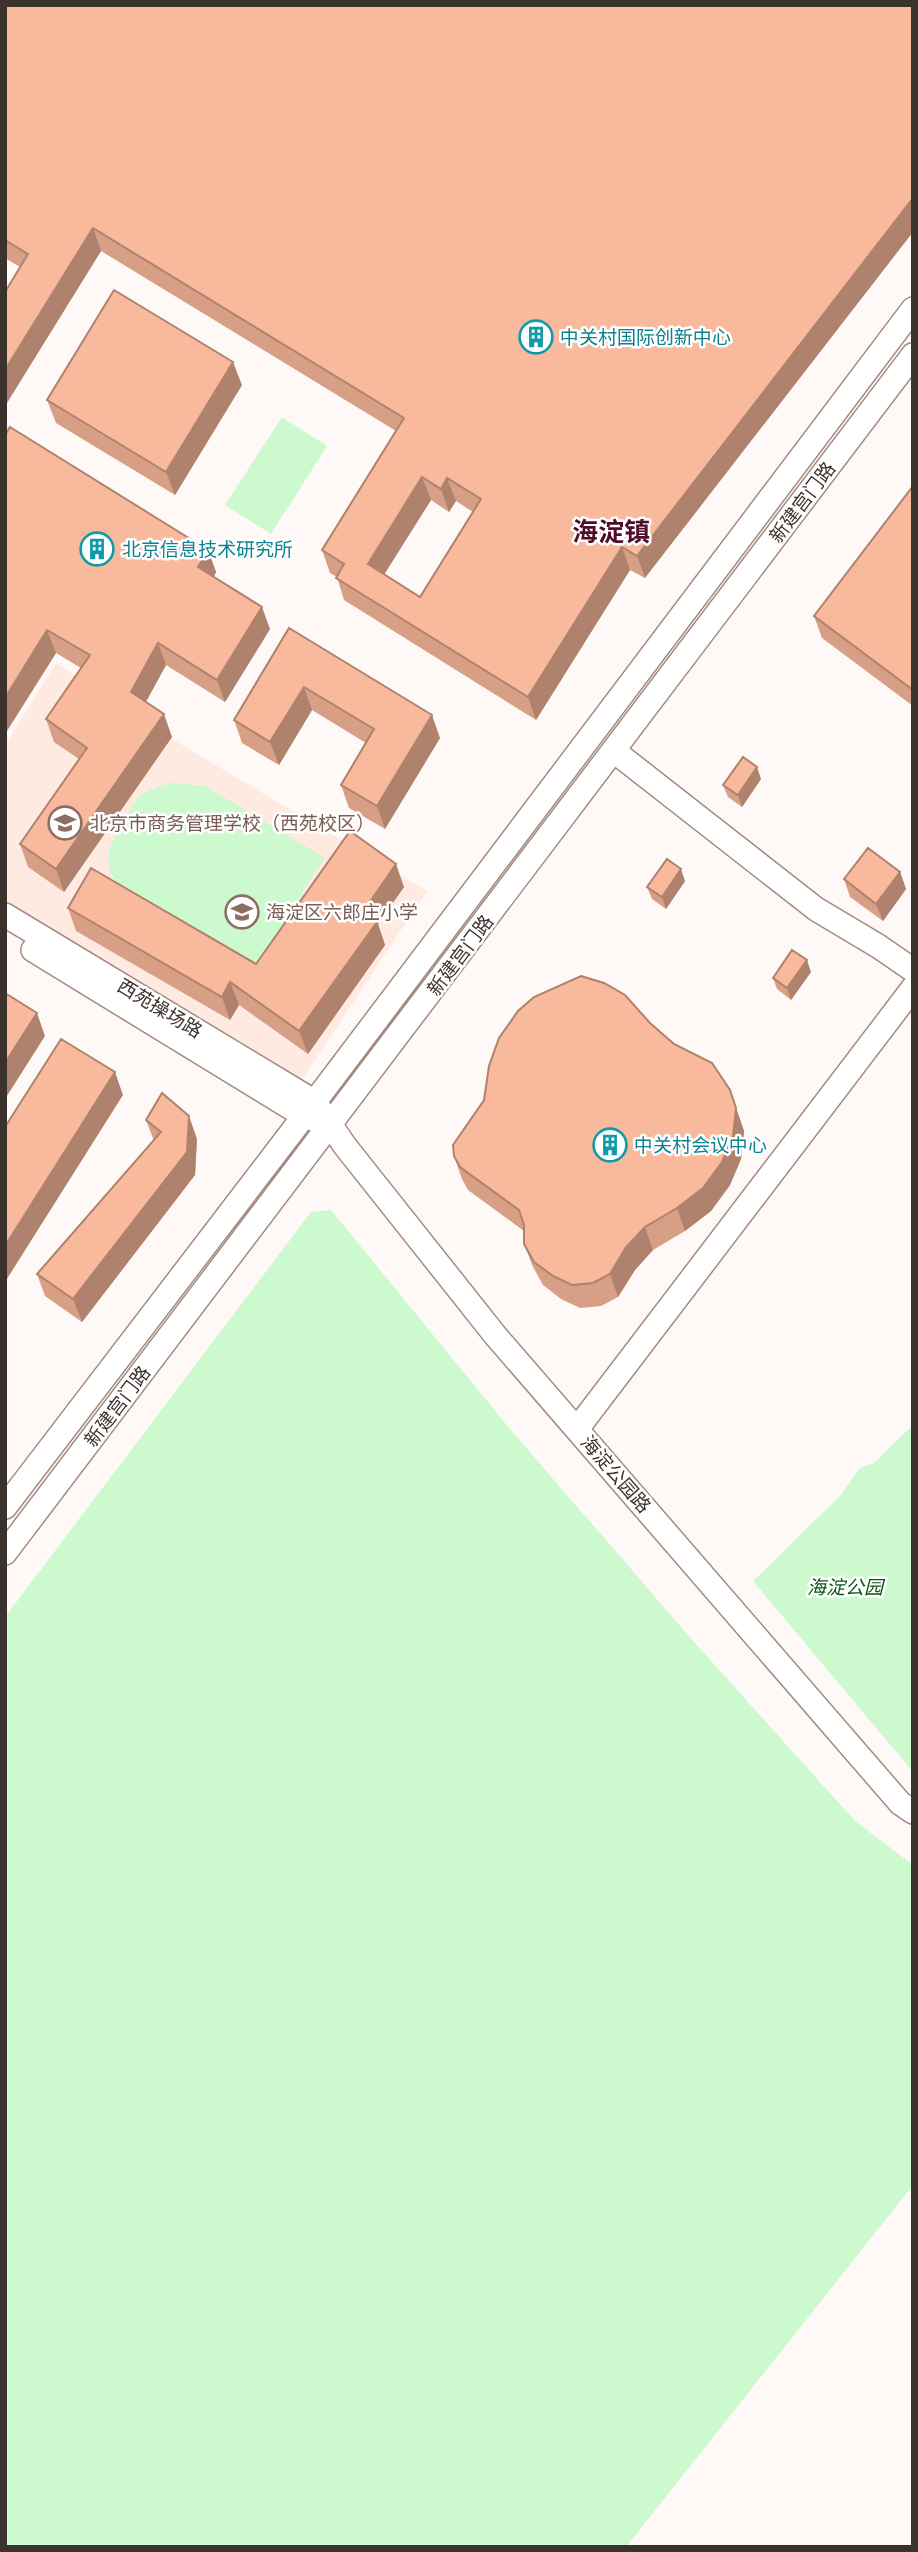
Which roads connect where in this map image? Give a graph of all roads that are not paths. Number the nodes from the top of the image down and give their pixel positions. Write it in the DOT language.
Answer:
graph roads {
  1 [pos="913,309"];
  2 [pos="913,355"];
  3 [pos="614,751"];
  4 [pos="5,915"];
  5 [pos="5,933"];
  6 [pos="913,970"];
  7 [pos="913,988"];
  8 [pos="309,1109"];
  9 [pos="332,1125"];
  10 [pos="577,1429"];
  11 [pos="5,1507"];
  12 [pos="5,1553"];
  13 [pos="913,1812"];
  1 -- 8 [label="street, 新建宫门路"];
  2 -- 3 [label="street, 新建宫门路"];
  3 -- 6 [label="street"];
  3 -- 9 [label="street, 新建宫门路"];
  4 -- 8 [label="street, 西苑操场路"];
  5 -- 8 [label="street, 西苑操场路"];
  7 -- 10 [label="street"];
  8 -- 9 [label="street, 海淀公园路"];
  8 -- 11 [label="street, 新建宫门路"];
  9 -- 10 [label="street, 海淀公园路"];
  9 -- 12 [label="street, 新建宫门路"];
  10 -- 13 [label="street, 海淀公园路"];
}
